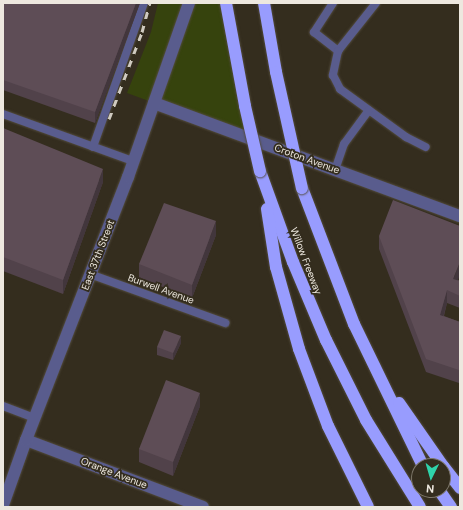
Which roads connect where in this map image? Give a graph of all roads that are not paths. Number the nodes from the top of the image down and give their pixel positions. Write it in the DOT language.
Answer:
graph roads {
  1 [pos="144,3"];
  2 [pos="189,3"];
  3 [pos="226,3"];
  4 [pos="264,3"];
  5 [pos="333,3"];
  6 [pos="376,3"];
  7 [pos="338,51"];
  8 [pos="154,103"];
  9 [pos="369,110"];
  10 [pos="3,114"];
  11 [pos="93,147"];
  12 [pos="426,148"];
  13 [pos="133,161"];
  14 [pos="335,170"];
  15 [pos="262,177"];
  16 [pos="460,216"];
  17 [pos="90,274"];
  18 [pos="225,323"];
  19 [pos="376,370"];
  20 [pos="3,406"];
  21 [pos="34,418"];
  22 [pos="26,440"];
  23 [pos="420,458"];
  24 [pos="437,458"];
  25 [pos="451,476"];
  26 [pos="460,488"];
  27 [pos="445,498"];
  28 [pos="180,503"];
  29 [pos="3,505"];
  30 [pos="203,507"];
  31 [pos="368,507"];
  32 [pos="420,507"];
  33 [pos="451,507"];
  1 -- 11 [label="lane"];
  2 -- 8 [label="street, East 37th Street"];
  3 -- 15 [label="highway, Willow Freeway, bridge"];
  4 -- 19 [label="highway, Willow Freeway, bridge"];
  5 -- 7 [label="lane"];
  6 -- 7 [label="lane"];
  7 -- 9 [label="lane"];
  8 -- 13 [label="street, East 37th Street"];
  8 -- 14 [label="street, Croton Avenue"];
  9 -- 12 [label="lane"];
  9 -- 14 [label="lane"];
  10 -- 11 [label="lane"];
  11 -- 13 [label="lane"];
  13 -- 17 [label="street, East 37th Street"];
  14 -- 16 [label="street, Croton Avenue"];
  15 -- 31 [label="highway"];
  15 -- 32 [label="highway, Willow Freeway"];
  17 -- 18 [label="lane, Burwell Avenue"];
  17 -- 21 [label="street, East 37th Street"];
  19 -- 23 [label="highway, Willow Freeway"];
  19 -- 24 [label="highway"];
  20 -- 21 [label="lane"];
  21 -- 22 [label="street, East 37th Street"];
  22 -- 28 [label="street, Orange Avenue"];
  22 -- 29 [label="street, East 37th Street"];
  25 -- 26 [label="highway"];
  27 -- 33 [label="highway"];
  28 -- 30 [label="street, Orange Avenue"];
}
